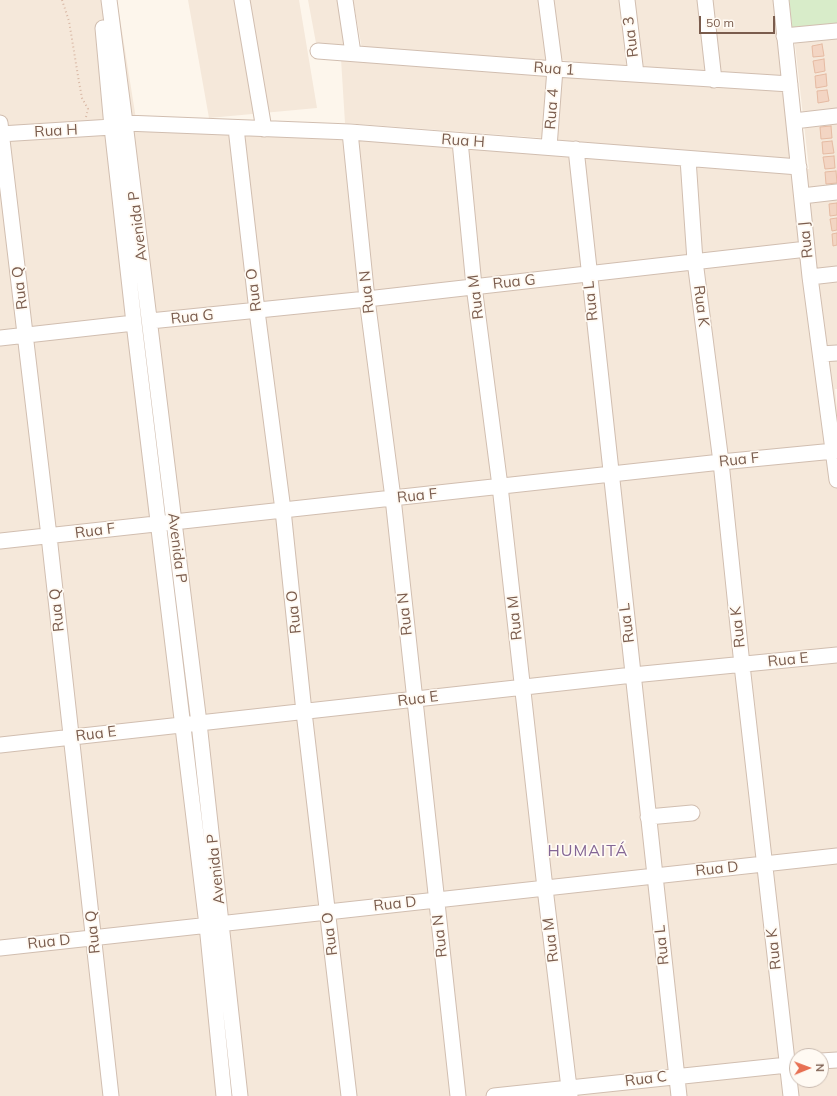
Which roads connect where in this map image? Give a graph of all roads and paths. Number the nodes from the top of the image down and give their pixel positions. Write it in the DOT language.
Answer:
graph roads {
  1 [pos="62,0"];
  2 [pos="100,0"];
  3 [pos="109,0"];
  4 [pos="242,0"];
  5 [pos="345,0"];
  6 [pos="546,0"];
  7 [pos="627,0"];
  8 [pos="705,0"];
  9 [pos="780,0"];
  10 [pos="837,31"];
  11 [pos="784,36"];
  12 [pos="318,51"];
  13 [pos="354,53"];
  14 [pos="555,69"];
  15 [pos="636,74"];
  16 [pos="714,80"];
  17 [pos="790,84"];
  18 [pos="837,116"];
  19 [pos="794,121"];
  20 [pos="119,125"];
  21 [pos="236,128"];
  22 [pos="83,129"];
  23 [pos="264,129"];
  24 [pos="0,131"];
  25 [pos="350,132"];
  26 [pos="460,141"];
  27 [pos="549,147"];
  28 [pos="576,149"];
  29 [pos="688,159"];
  30 [pos="799,167"];
  31 [pos="837,192"];
  32 [pos="802,196"];
  33 [pos="807,249"];
  34 [pos="695,261"];
  35 [pos="588,273"];
  36 [pos="837,274"];
  37 [pos="810,277"];
  38 [pos="474,286"];
  39 [pos="367,299"];
  40 [pos="257,311"];
  41 [pos="150,321"];
  42 [pos="134,322"];
  43 [pos="25,335"];
  44 [pos="0,338"];
  45 [pos="837,353"];
  46 [pos="821,354"];
  47 [pos="834,451"];
  48 [pos="721,462"];
  49 [pos="610,474"];
  50 [pos="837,480"];
  51 [pos="500,486"];
  52 [pos="393,498"];
  53 [pos="283,510"];
  54 [pos="166,522"];
  55 [pos="49,536"];
  56 [pos="0,541"];
  57 [pos="837,655"];
  58 [pos="742,665"];
  59 [pos="633,675"];
  60 [pos="523,687"];
  61 [pos="414,699"];
  62 [pos="304,712"];
  63 [pos="200,723"];
  64 [pos="183,724"];
  65 [pos="71,737"];
  66 [pos="0,745"];
  67 [pos="692,813"];
  68 [pos="648,817"];
  69 [pos="837,856"];
  70 [pos="764,864"];
  71 [pos="654,876"];
  72 [pos="545,888"];
  73 [pos="436,900"];
  74 [pos="327,911"];
  75 [pos="214,924"];
  76 [pos="94,937"];
  77 [pos="0,948"];
  78 [pos="790,1048"];
  79 [pos="789,1064"];
  80 [pos="676,1076"];
  81 [pos="570,1092"];
  82 [pos="112,1096"];
  83 [pos="224,1096"];
  84 [pos="240,1096"];
  85 [pos="348,1096"];
  86 [pos="458,1096"];
  87 [pos="494,1096"];
  88 [pos="679,1096"];
  1 -- 22 [label="path"];
  2 -- 20 [label="street, Avenida P"];
  3 -- 20 [label="street, Avenida P"];
  4 -- 23 [label="street"];
  5 -- 13 [label="street"];
  6 -- 14 [label="street, Rua 4"];
  7 -- 15 [label="street, Rua 3"];
  8 -- 16 [label="street"];
  9 -- 11 [label="street, Rua J"];
  10 -- 11 [label="street"];
  11 -- 17 [label="street, Rua J"];
  12 -- 13 [label="street, Rua 1"];
  13 -- 14 [label="street, Rua 1"];
  14 -- 15 [label="street, Rua 1"];
  14 -- 27 [label="street, Rua 4"];
  15 -- 16 [label="street, Rua 1"];
  16 -- 17 [label="street, Rua 1"];
  17 -- 19 [label="street, Rua J"];
  18 -- 19 [label="street"];
  19 -- 30 [label="street, Rua J"];
  20 -- 21 [label="street, Rua H"];
  20 -- 22 [label="street, Rua H"];
  20 -- 41 [label="street, Avenida P"];
  20 -- 42 [label="street, Avenida P"];
  21 -- 23 [label="street, Rua H"];
  21 -- 40 [label="street, Rua O"];
  22 -- 24 [label="street, Rua H"];
  23 -- 25 [label="street, Rua H"];
  24 -- 43 [label="street, Rua Q"];
  25 -- 26 [label="street, Rua H"];
  25 -- 39 [label="street, Rua N"];
  26 -- 27 [label="street, Rua H"];
  26 -- 38 [label="street, Rua M"];
  27 -- 28 [label="street, Rua H"];
  28 -- 29 [label="street, Rua H"];
  28 -- 35 [label="street, Rua L"];
  29 -- 30 [label="street, Rua H"];
  29 -- 34 [label="street, Rua K"];
  30 -- 32 [label="street, Rua J"];
  31 -- 32 [label="street"];
  32 -- 33 [label="street, Rua J"];
  33 -- 34 [label="street, Rua G"];
  33 -- 37 [label="street, Rua J"];
  34 -- 35 [label="street, Rua G"];
  34 -- 48 [label="street, Rua K"];
  35 -- 38 [label="street, Rua G"];
  35 -- 49 [label="street, Rua L"];
  36 -- 37 [label="street"];
  37 -- 46 [label="street, Rua J"];
  38 -- 39 [label="street, Rua G"];
  38 -- 51 [label="street, Rua M"];
  39 -- 40 [label="street, Rua G"];
  39 -- 52 [label="street, Rua N"];
  40 -- 41 [label="street, Rua G"];
  40 -- 53 [label="street, Rua O"];
  41 -- 54 [label="street, Avenida P"];
  42 -- 43 [label="street"];
  42 -- 54 [label="street, Avenida P"];
  43 -- 44 [label="street"];
  43 -- 55 [label="street, Rua Q"];
  45 -- 46 [label="street"];
  46 -- 47 [label="street, Rua J"];
  47 -- 48 [label="street, Rua F"];
  47 -- 50 [label="street, Rua J"];
  48 -- 49 [label="street, Rua F"];
  48 -- 58 [label="street, Rua K"];
  49 -- 51 [label="street, Rua F"];
  49 -- 59 [label="street, Rua L"];
  51 -- 52 [label="street, Rua F"];
  51 -- 60 [label="street, Rua M"];
  52 -- 53 [label="street, Rua F"];
  52 -- 61 [label="street, Rua N"];
  53 -- 54 [label="street, Rua F"];
  53 -- 62 [label="street, Rua O"];
  54 -- 55 [label="street, Rua F"];
  54 -- 63 [label="street, Avenida P"];
  54 -- 64 [label="street, Avenida P"];
  55 -- 56 [label="street, Rua F"];
  55 -- 65 [label="street, Rua Q"];
  57 -- 58 [label="street, Rua E"];
  58 -- 59 [label="street, Rua E"];
  58 -- 70 [label="street, Rua K"];
  59 -- 60 [label="street, Rua E"];
  59 -- 68 [label="street, Rua L"];
  60 -- 61 [label="street, Rua E"];
  60 -- 72 [label="street, Rua M"];
  61 -- 62 [label="street, Rua E"];
  61 -- 73 [label="street, Rua N"];
  62 -- 63 [label="street, Rua E"];
  62 -- 74 [label="street, Rua O"];
  63 -- 64 [label="street, Rua E"];
  63 -- 75 [label="street, Avenida P"];
  64 -- 65 [label="street, Rua E"];
  64 -- 75 [label="street, Avenida P"];
  65 -- 66 [label="street, Rua E"];
  65 -- 76 [label="street, Rua Q"];
  67 -- 68 [label="street"];
  68 -- 71 [label="street, Rua L"];
  69 -- 70 [label="street, Rua D"];
  70 -- 71 [label="street, Rua D"];
  70 -- 78 [label="street, Rua K"];
  71 -- 72 [label="street, Rua D"];
  71 -- 80 [label="street, Rua L"];
  72 -- 73 [label="street, Rua D"];
  72 -- 81 [label="street, Rua M"];
  73 -- 74 [label="street, Rua D"];
  73 -- 86 [label="street, Rua N"];
  74 -- 75 [label="street, Rua D"];
  74 -- 85 [label="street, Rua O"];
  75 -- 76 [label="street, Rua D"];
  75 -- 83 [label="street, Avenida P"];
  75 -- 84 [label="street, Avenida P"];
  76 -- 77 [label="street, Rua D"];
  76 -- 82 [label="street, Rua Q"];
  79 -- 80 [label="street, Rua C"];
  80 -- 81 [label="street, Rua C"];
  80 -- 88 [label="street, Rua L"];
  81 -- 87 [label="street, Rua C"];
}
